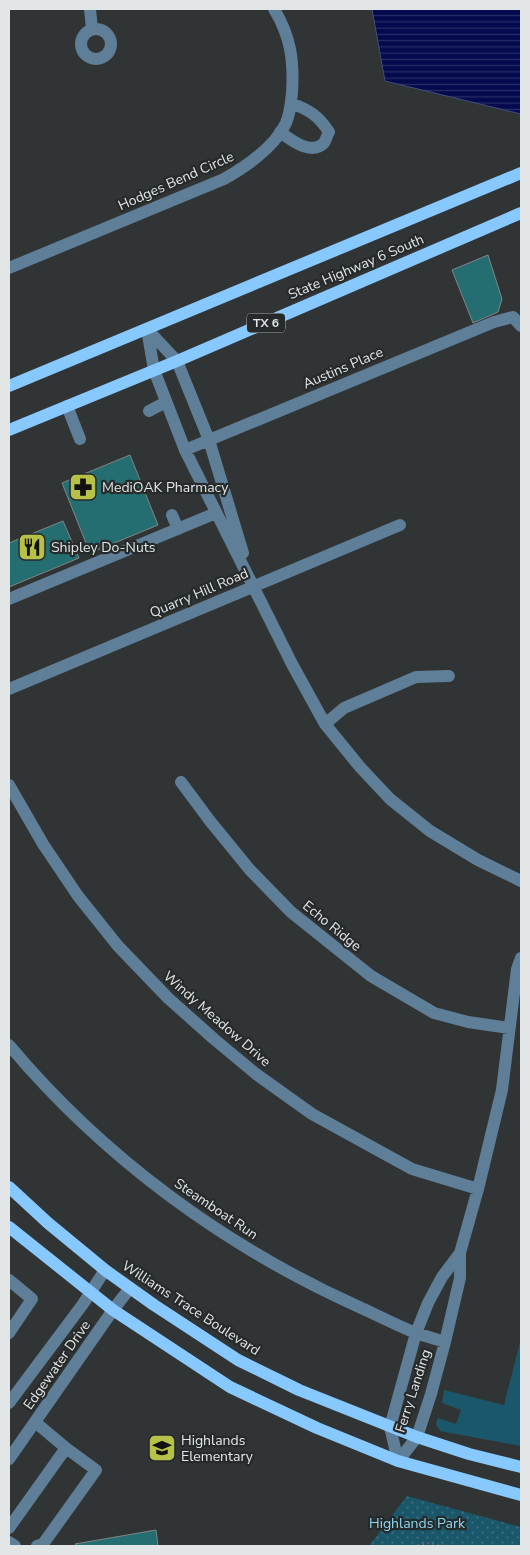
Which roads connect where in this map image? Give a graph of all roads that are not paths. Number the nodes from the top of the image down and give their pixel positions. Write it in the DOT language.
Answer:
graph roads {
  1 [pos="90,9"];
  2 [pos="274,9"];
  3 [pos="92,29"];
  4 [pos="291,103"];
  5 [pos="280,132"];
  6 [pos="521,173"];
  7 [pos="521,213"];
  8 [pos="9,268"];
  9 [pos="517,321"];
  10 [pos="147,329"];
  11 [pos="177,361"];
  12 [pos="154,370"];
  13 [pos="9,386"];
  14 [pos="166,402"];
  15 [pos="67,406"];
  16 [pos="149,410"];
  17 [pos="9,430"];
  18 [pos="80,439"];
  19 [pos="210,440"];
  20 [pos="185,450"];
  21 [pos="216,512"];
  22 [pos="172,514"];
  23 [pos="400,524"];
  24 [pos="178,528"];
  25 [pos="253,586"];
  26 [pos="9,599"];
  27 [pos="449,676"];
  28 [pos="9,689"];
  29 [pos="325,724"];
  30 [pos="181,782"];
  31 [pos="9,785"];
  32 [pos="521,881"];
  33 [pos="521,958"];
  34 [pos="509,1028"];
  35 [pos="9,1045"];
  36 [pos="9,1187"];
  37 [pos="478,1189"];
  38 [pos="9,1227"];
  39 [pos="460,1253"];
  40 [pos="106,1270"];
  41 [pos="9,1280"];
  42 [pos="130,1288"];
  43 [pos="90,1292"];
  44 [pos="113,1310"];
  45 [pos="9,1333"];
  46 [pos="416,1333"];
  47 [pos="445,1342"];
  48 [pos="9,1403"];
  49 [pos="35,1422"];
  50 [pos="390,1427"];
  51 [pos="417,1438"];
  52 [pos="66,1448"];
  53 [pos="9,1459"];
  54 [pos="398,1461"];
  55 [pos="521,1468"];
  56 [pos="521,1495"];
  57 [pos="9,1528"];
  58 [pos="9,1542"];
  59 [pos="15,1546"];
  60 [pos="37,1546"];
  1 -- 3 [label="street"];
  2 -- 4 [label="street, Hodges Bend Circle"];
  4 -- 5 [label="street, Hodges Bend Circle"];
  4 -- 5 [label="street"];
  5 -- 8 [label="street, Hodges Bend Circle"];
  6 -- 10 [label="main road, State Highway 6 South"];
  7 -- 11 [label="main road, State Highway 6 South / TX 6"];
  9 -- 19 [label="street, Austins Place"];
  10 -- 11 [label="street"];
  10 -- 12 [label="street"];
  10 -- 13 [label="main road, State Highway 6 South"];
  11 -- 12 [label="main road, State Highway 6 South / TX 6"];
  11 -- 19 [label="street"];
  12 -- 14 [label="street"];
  12 -- 15 [label="main road, State Highway 6 South / TX 6"];
  14 -- 16 [label="street"];
  14 -- 20 [label="street"];
  15 -- 17 [label="main road, State Highway 6 South / TX 6"];
  15 -- 18 [label="street"];
  19 -- 20 [label="street, Austins Place"];
  19 -- 25 [label="street"];
  20 -- 21 [label="street"];
  21 -- 24 [label="street"];
  21 -- 25 [label="street"];
  22 -- 24 [label="street"];
  23 -- 25 [label="street, Quarry Hill Road"];
  24 -- 26 [label="street"];
  25 -- 28 [label="street, Quarry Hill Road"];
  25 -- 29 [label="street"];
  27 -- 29 [label="street"];
  29 -- 32 [label="street"];
  30 -- 34 [label="street, Echo Ridge"];
  31 -- 37 [label="street, Windy Meadow Drive"];
  33 -- 34 [label="street, Ferry Landing"];
  34 -- 37 [label="street, Ferry Landing"];
  35 -- 46 [label="street, Steamboat Run"];
  36 -- 40 [label="main road, Williams Trace Boulevard"];
  37 -- 39 [label="street, Ferry Landing"];
  38 -- 43 [label="main road"];
  39 -- 46 [label="street, Ferry Landing"];
  39 -- 47 [label="street, Ferry Landing"];
  40 -- 42 [label="main road, Williams Trace Boulevard"];
  40 -- 43 [label="street, Edgewater Drive"];
  41 -- 45 [label="street"];
  42 -- 44 [label="street, Edgewater Drive"];
  42 -- 50 [label="main road, Williams Trace Boulevard"];
  43 -- 44 [label="main road"];
  43 -- 48 [label="street, Edgewater Drive"];
  44 -- 49 [label="street, Edgewater Drive"];
  44 -- 54 [label="main road"];
  46 -- 47 [label="street, Steamboat Run"];
  46 -- 50 [label="street, Ferry Landing"];
  47 -- 51 [label="street, Ferry Landing"];
  49 -- 52 [label="street"];
  49 -- 53 [label="street, Edgewater Drive"];
  50 -- 51 [label="main road, Williams Trace Boulevard"];
  50 -- 54 [label="street, Ferry Landing"];
  51 -- 54 [label="street, Ferry Landing"];
  51 -- 55 [label="main road, Williams Trace Boulevard"];
  52 -- 57 [label="street"];
  52 -- 60 [label="street"];
  54 -- 56 [label="main road"];
  58 -- 59 [label="street"];
}
